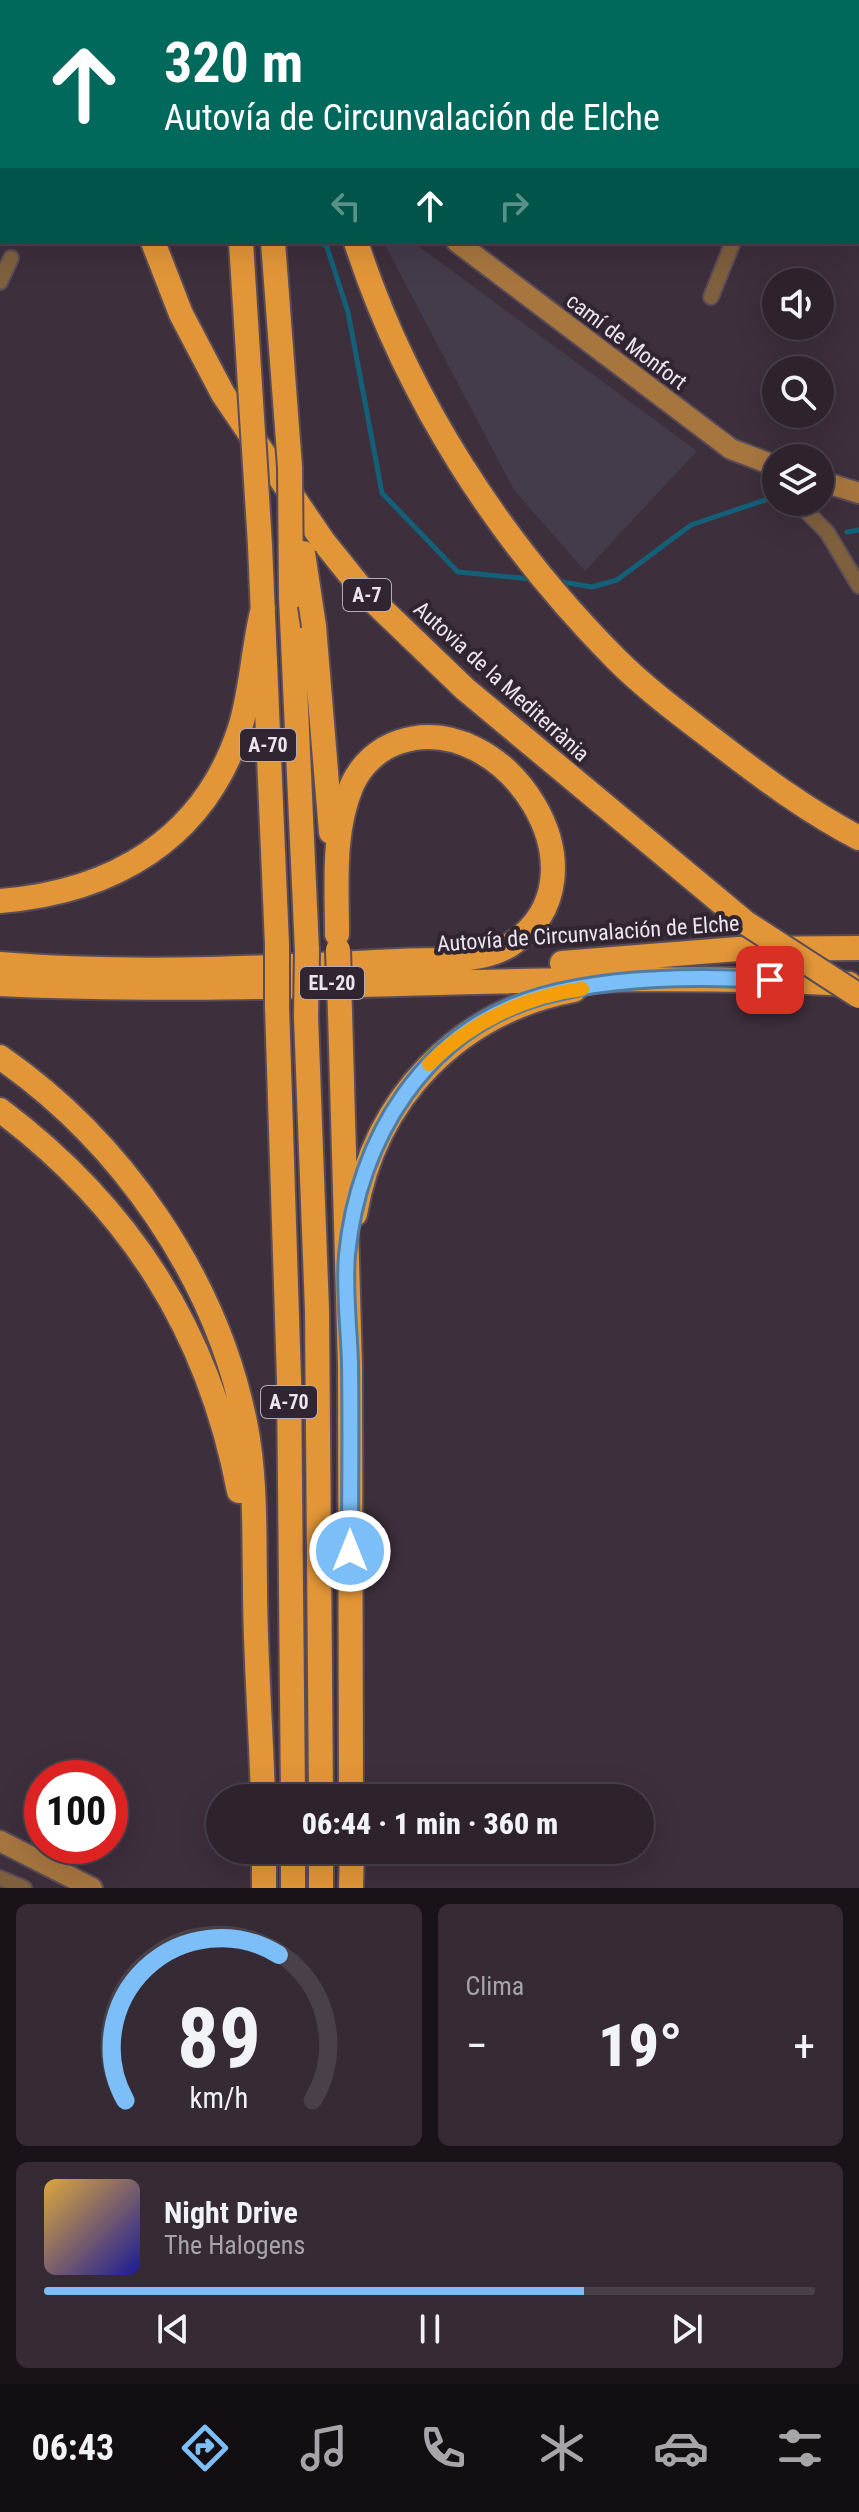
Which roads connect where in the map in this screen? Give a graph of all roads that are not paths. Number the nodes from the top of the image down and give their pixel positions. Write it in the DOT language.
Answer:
graph roads {
  1 [pos="154,244"];
  2 [pos="241,244"];
  3 [pos="273,244"];
  4 [pos="460,244"];
  5 [pos="732,244"];
  6 [pos="357,245"];
  7 [pos="11,258"];
  8 [pos="0,282"];
  9 [pos="711,297"];
  10 [pos="762,464"];
  11 [pos="290,467"];
  12 [pos="834,485"];
  13 [pos="859,493"];
  14 [pos="811,516"];
  15 [pos="859,586"];
  16 [pos="263,608"];
  17 [pos="859,838"];
  18 [pos="0,901"];
  19 [pos="859,948"];
  20 [pos="326,950"];
  21 [pos="0,964"];
  22 [pos="665,978"];
  23 [pos="0,984"];
  24 [pos="859,985"];
  25 [pos="859,996"];
  26 [pos="0,1057"];
  27 [pos="0,1110"];
  28 [pos="347,1255"];
  29 [pos="255,1584"];
  30 [pos="262,1784"];
  31 [pos="293,1784"];
  32 [pos="321,1784"];
  33 [pos="351,1784"];
  34 [pos="0,1841"];
  35 [pos="264,1864"];
  36 [pos="293,1864"];
  37 [pos="321,1864"];
  38 [pos="352,1864"];
  39 [pos="0,1878"];
  40 [pos="24,1888"];
  41 [pos="92,1888"];
  42 [pos="264,1888"];
  43 [pos="293,1888"];
  44 [pos="321,1888"];
  45 [pos="351,1888"];
  1 -- 25 [label="highway, Autovia de la Mediterrània / A-7, bridge"];
  2 -- 16 [label="highway, A-70, bridge"];
  3 -- 11 [label="highway, A-70, bridge"];
  4 -- 10 [label="street, camí de Monfort"];
  5 -- 9 [label="street"];
  6 -- 17 [label="highway"];
  7 -- 8 [label="street"];
  11 -- 20 [label="highway, A-70, bridge"];
  11 -- 20 [label="highway, bridge"];
  12 -- 13 [label="street"];
  14 -- 15 [label="street"];
  16 -- 18 [label="highway"];
  16 -- 31 [label="highway, A-70, bridge"];
  19 -- 20 [label="highway, Autovía de Circunvalación de Elche / EL-20"];
  20 -- 20 [label="highway"];
  20 -- 21 [label="highway, EL-20"];
  20 -- 28 [label="highway, bridge"];
  20 -- 32 [label="highway, A-70, bridge"];
  22 -- 23 [label="highway, EL-20"];
  22 -- 24 [label="highway, EL-20"];
  22 -- 28 [label="highway"];
  26 -- 29 [label="highway"];
  27 -- 29 [label="highway"];
  28 -- 33 [label="highway"];
  29 -- 30 [label="highway"];
  34 -- 41 [label="street"];
  35 -- 42 [label="highway"];
  36 -- 43 [label="highway"];
  37 -- 44 [label="highway"];
  38 -- 45 [label="highway"];
  39 -- 40 [label="street"];
}
